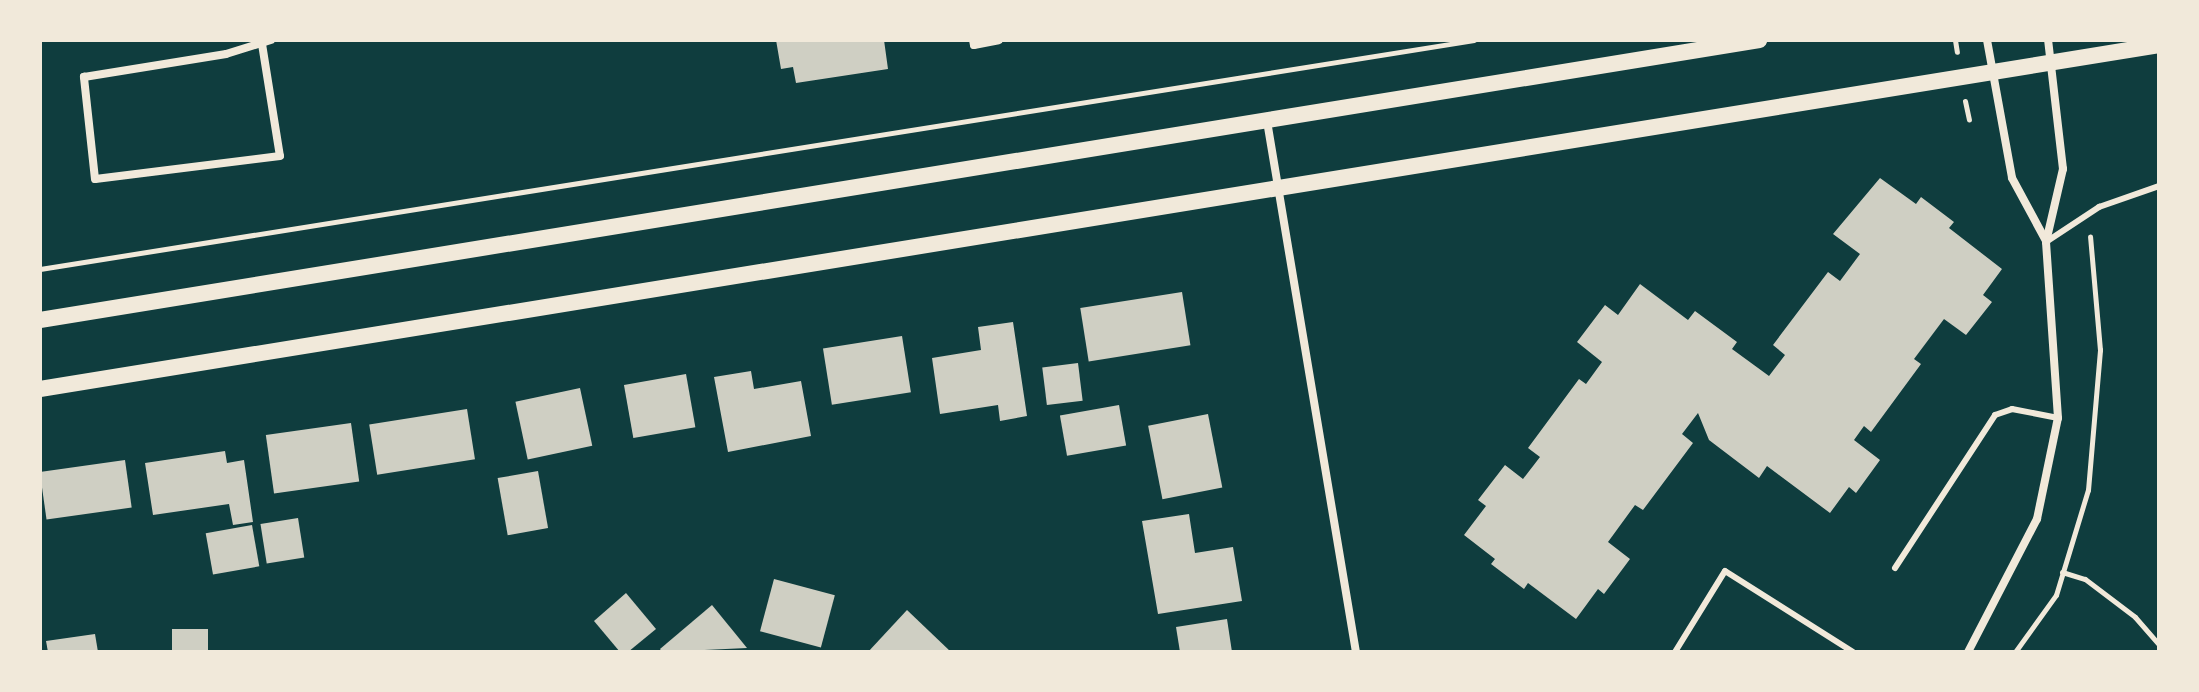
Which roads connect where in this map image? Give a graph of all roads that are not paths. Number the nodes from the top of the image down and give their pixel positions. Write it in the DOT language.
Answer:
graph roads {
  1 [pos="973,40"];
  2 [pos="999,40"];
  3 [pos="1759,40"];
  4 [pos="1987,40"];
  5 [pos="2048,40"];
  6 [pos="266,42"];
  7 [pos="2159,45"];
  8 [pos="2052,61"];
  9 [pos="1992,71"];
  10 [pos="1267,121"];
  11 [pos="2159,186"];
  12 [pos="1278,190"];
  13 [pos="2046,242"];
  14 [pos="40,320"];
  15 [pos="40,389"];
  16 [pos="2058,418"];
  17 [pos="1895,568"];
  18 [pos="1356,652"];
  19 [pos="1675,652"];
  20 [pos="1853,652"];
  21 [pos="1968,652"];
  1 -- 2 [label="street"];
  3 -- 10 [label="main road"];
  4 -- 9 [label="street"];
  5 -- 8 [label="street"];
  6 -- 6 [label="street"];
  7 -- 8 [label="main road"];
  8 -- 9 [label="main road"];
  8 -- 13 [label="street"];
  9 -- 12 [label="main road"];
  9 -- 13 [label="street"];
  10 -- 12 [label="street"];
  10 -- 14 [label="main road"];
  11 -- 13 [label="lane"];
  12 -- 15 [label="main road"];
  12 -- 18 [label="street"];
  13 -- 16 [label="street"];
  16 -- 17 [label="lane"];
  16 -- 21 [label="street"];
  19 -- 20 [label="lane"];
}
